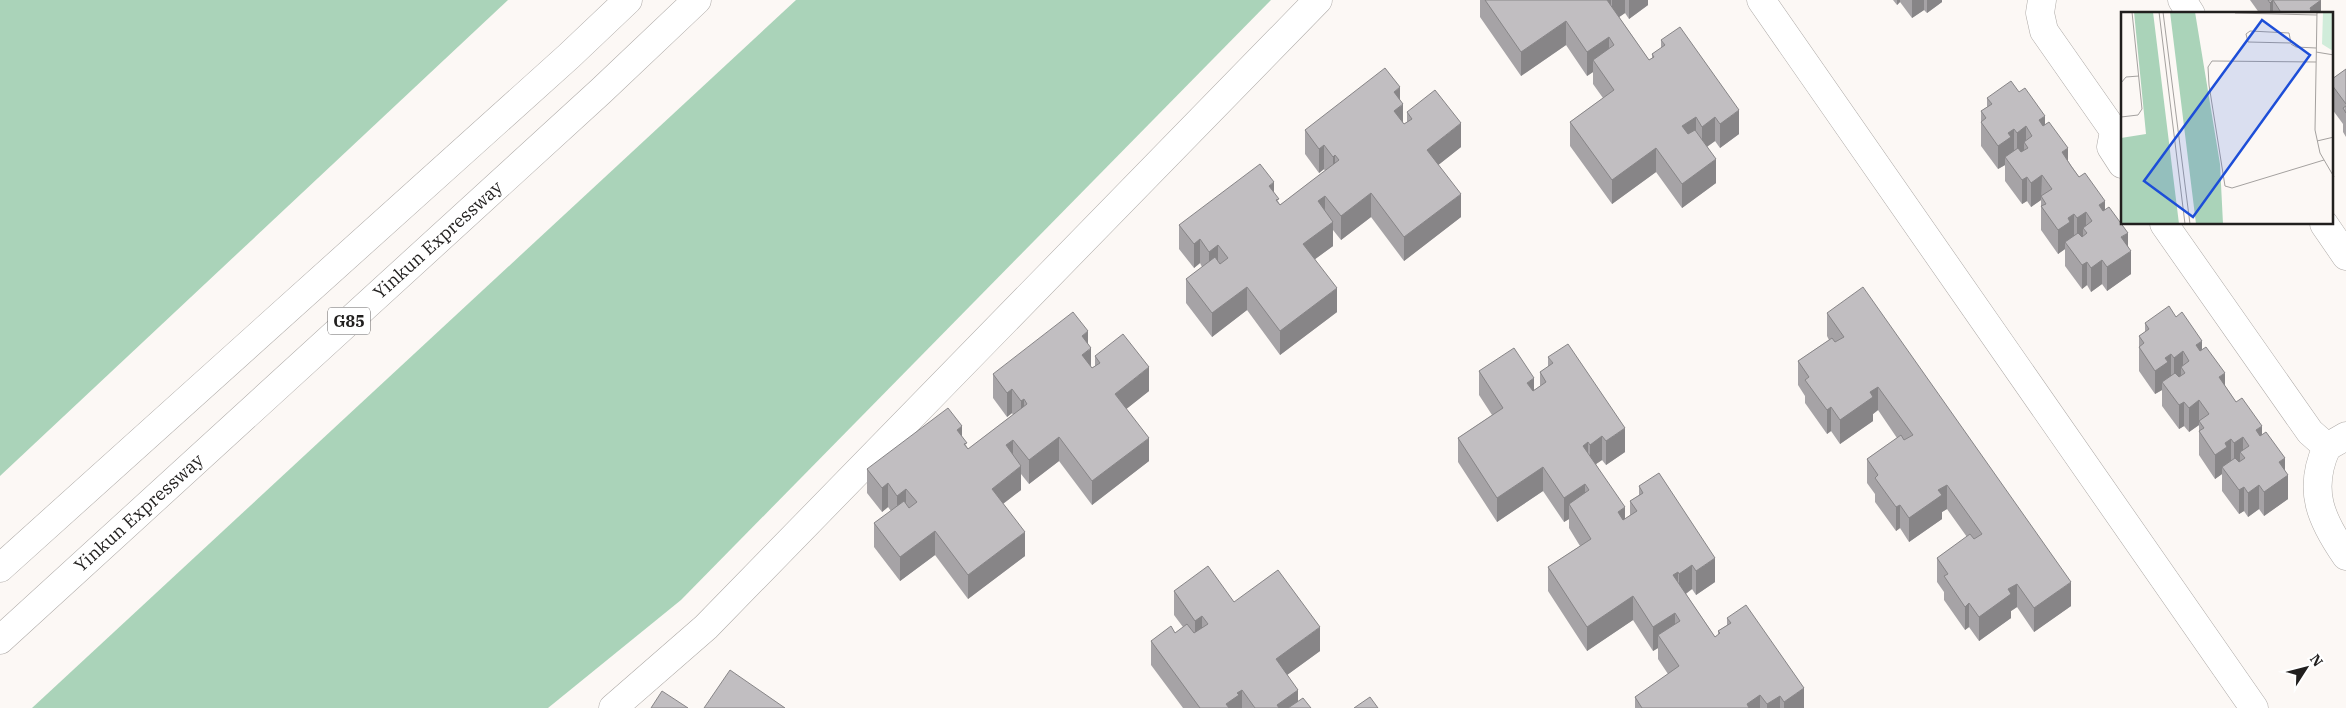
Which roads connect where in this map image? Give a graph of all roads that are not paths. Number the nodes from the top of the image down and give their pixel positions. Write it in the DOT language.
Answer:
graph roads {
  1 [pos="628,0"];
  2 [pos="697,0"];
  3 [pos="1318,0"];
  4 [pos="1761,0"];
  5 [pos="2042,0"];
  6 [pos="2182,0"];
  7 [pos="2190,12"];
  8 [pos="2121,163"];
  9 [pos="2165,225"];
  10 [pos="2325,225"];
  11 [pos="2346,256"];
  12 [pos="2337,441"];
  13 [pos="2346,556"];
  14 [pos="0,568"];
  15 [pos="0,640"];
  16 [pos="613,708"];
  17 [pos="2254,708"];
  1 -- 14 [label="main road, G85"];
  2 -- 15 [label="main road, Yinkun Expressway / G85"];
  3 -- 16 [label="main road"];
  4 -- 17 [label="main road"];
  5 -- 8 [label="main road"];
  6 -- 7 [label="main road"];
  9 -- 12 [label="main road"];
  10 -- 11 [label="main road"];
  12 -- 13 [label="main road"];
}
